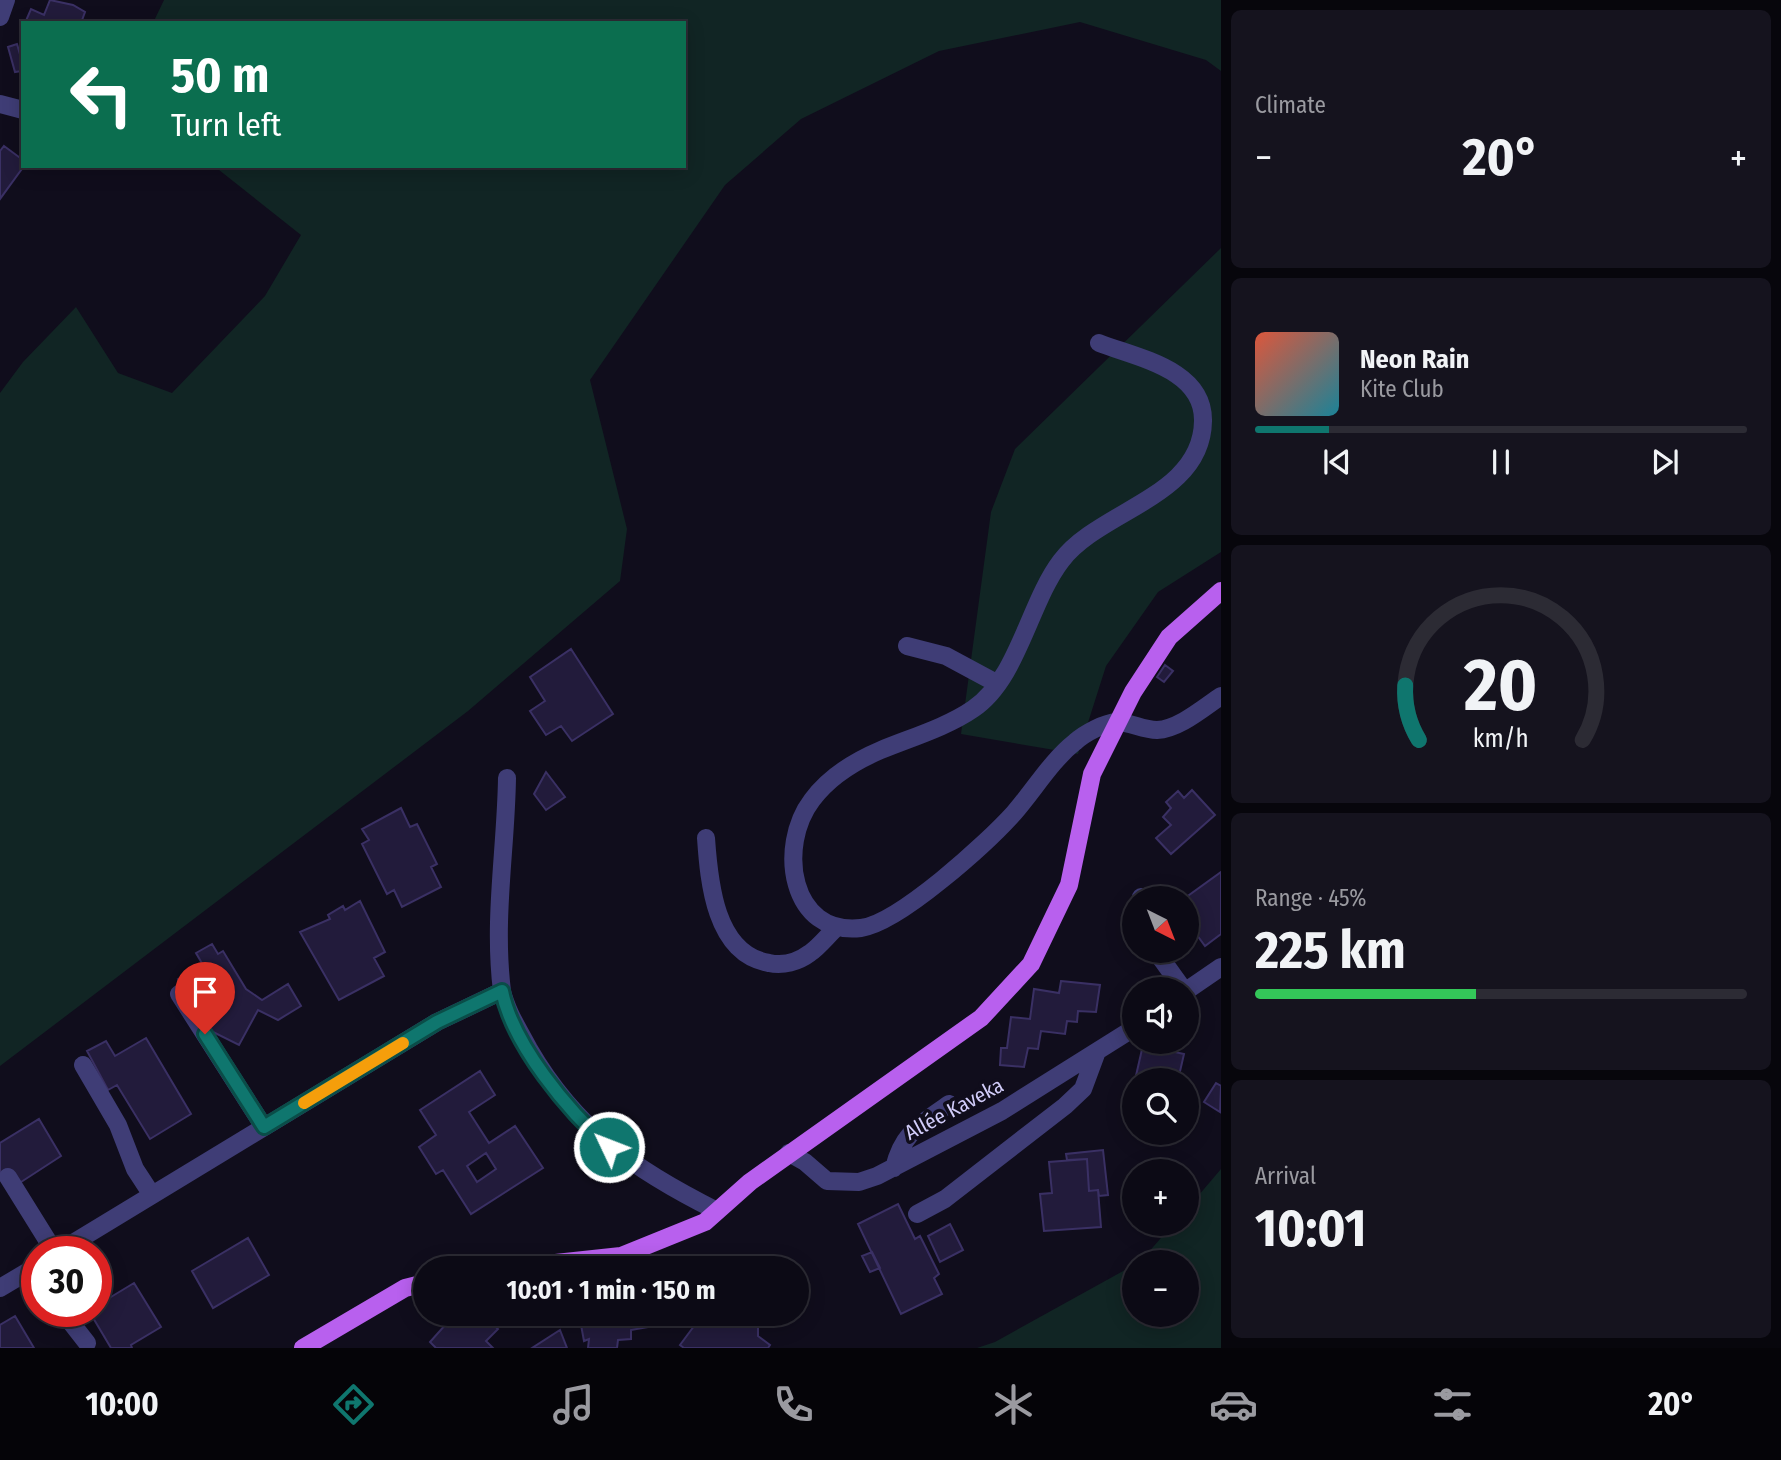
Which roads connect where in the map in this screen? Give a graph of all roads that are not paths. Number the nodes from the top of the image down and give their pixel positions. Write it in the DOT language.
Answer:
graph roads {
  1 [pos="6,0"];
  2 [pos="0,16"];
  3 [pos="0,104"];
  4 [pos="21,109"];
  5 [pos="1099,343"];
  6 [pos="1221,591"];
  7 [pos="907,646"];
  8 [pos="998,684"];
  9 [pos="1221,696"];
  10 [pos="1118,722"];
  11 [pos="507,778"];
  12 [pos="706,838"];
  13 [pos="837,927"];
  14 [pos="1221,967"];
  15 [pos="1199,981"];
  16 [pos="502,991"];
  17 [pos="179,994"];
  18 [pos="1122,1036"];
  19 [pos="1096,1054"];
  20 [pos="83,1065"];
  21 [pos="949,1104"];
  22 [pos="264,1127"];
  23 [pos="789,1153"];
  24 [pos="894,1168"];
  25 [pos="8,1177"];
  26 [pos="152,1195"];
  27 [pos="718,1211"];
  28 [pos="917,1214"];
  29 [pos="45,1236"];
  30 [pos="85,1236"];
  31 [pos="621,1256"];
  32 [pos="21,1277"];
  33 [pos="413,1286"];
  34 [pos="0,1288"];
  35 [pos="74,1327"];
  36 [pos="87,1343"];
  37 [pos="303,1348"];
  1 -- 2 [label="street"];
  3 -- 4 [label="street"];
  5 -- 8 [label="street"];
  6 -- 10 [label="main road"];
  7 -- 8 [label="street"];
  8 -- 13 [label="street"];
  9 -- 10 [label="street"];
  10 -- 13 [label="street"];
  10 -- 23 [label="main road"];
  11 -- 16 [label="street"];
  12 -- 13 [label="street"];
  14 -- 15 [label="street"];
  16 -- 22 [label="street"];
  16 -- 27 [label="street"];
  17 -- 22 [label="street"];
  18 -- 19 [label="street, Allée Kaveka"];
  19 -- 24 [label="street, Allée Kaveka"];
  19 -- 28 [label="street"];
  20 -- 26 [label="street"];
  21 -- 24 [label="street"];
  22 -- 26 [label="street"];
  23 -- 24 [label="street, Allée Kaveka"];
  23 -- 27 [label="main road"];
  25 -- 29 [label="street"];
  26 -- 30 [label="street"];
  27 -- 31 [label="main road"];
  32 -- 34 [label="street"];
  33 -- 37 [label="main road"];
  35 -- 36 [label="street"];
}
